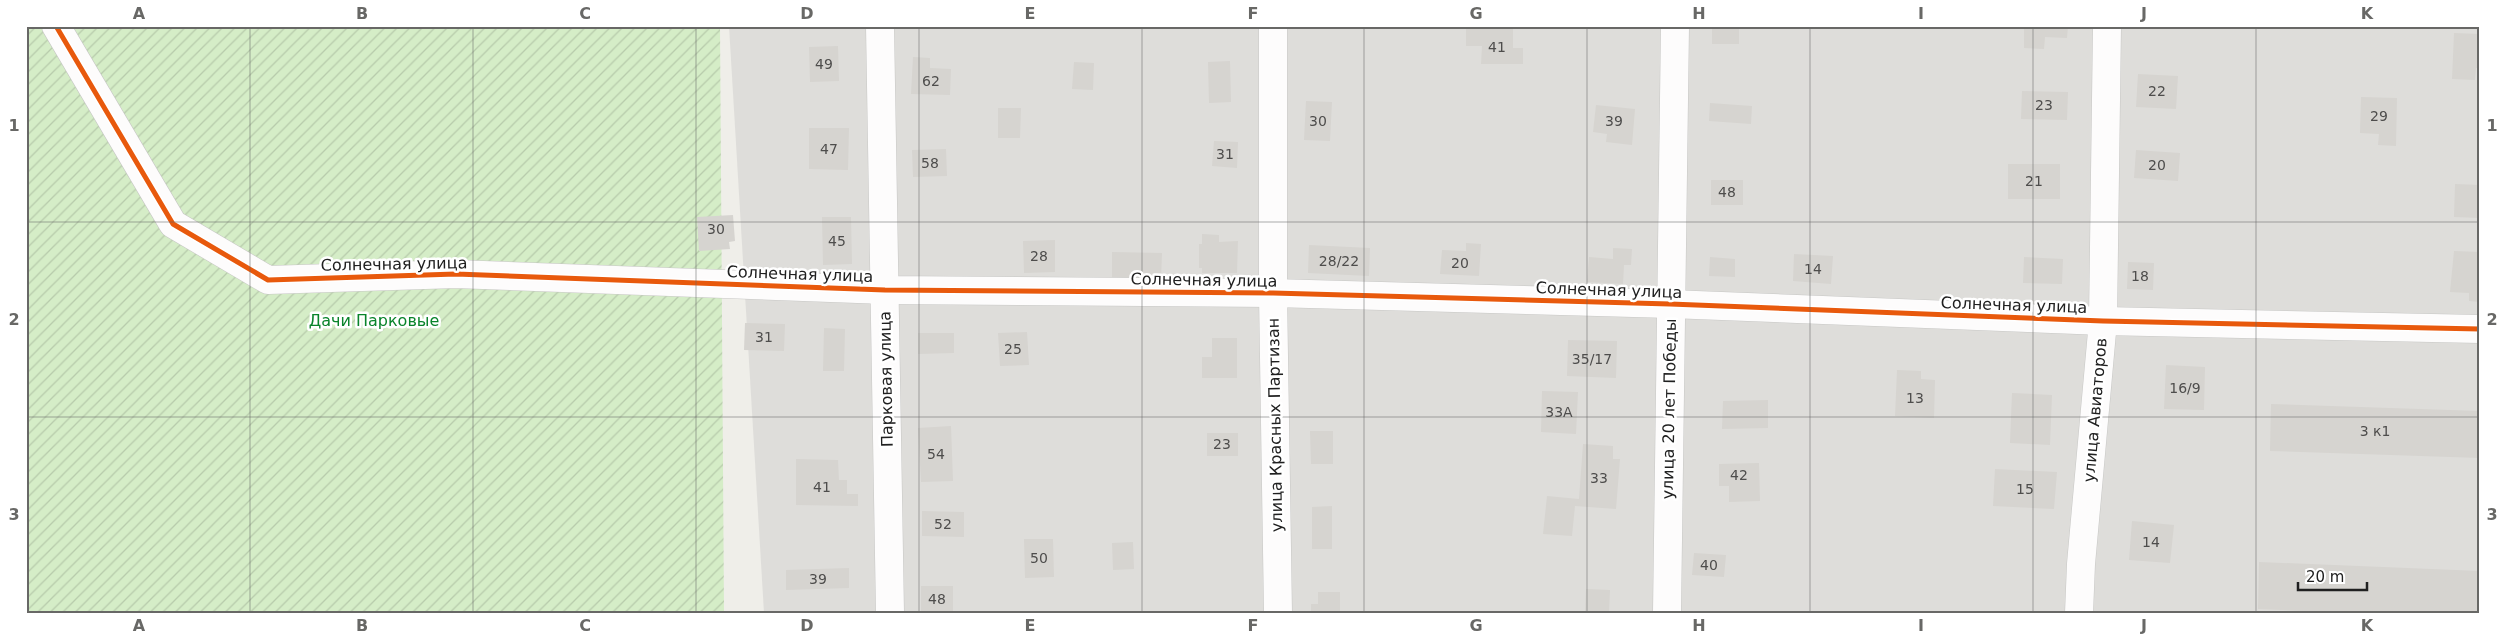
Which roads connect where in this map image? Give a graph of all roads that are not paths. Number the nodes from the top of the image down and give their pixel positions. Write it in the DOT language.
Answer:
graph roads {
  1 [pos="56,26"];
  2 [pos="880,26"];
  3 [pos="1273,26"];
  4 [pos="1675,26"];
  5 [pos="2107,26"];
  6 [pos="885,290"];
  7 [pos="1273,293"];
  8 [pos="1670,304"];
  9 [pos="2103,320"];
  10 [pos="2480,329"];
  11 [pos="890,613"];
  12 [pos="1278,613"];
  13 [pos="1667,613"];
  14 [pos="2079,613"];
  1 -- 6 [label="street, Солнечная улица"];
  2 -- 6 [label="street, Парковая улица"];
  3 -- 7 [label="street, улица Красных Партизан"];
  4 -- 8 [label="street, улица 20 лет Победы"];
  5 -- 9 [label="street, улица Авиаторов"];
  6 -- 7 [label="street, Солнечная улица"];
  6 -- 11 [label="street, Парковая улица"];
  7 -- 8 [label="street, Солнечная улица"];
  7 -- 12 [label="street, улица Красных Партизан"];
  8 -- 9 [label="street, Солнечная улица"];
  8 -- 13 [label="street, улица 20 лет Победы"];
  9 -- 10 [label="street, Солнечная улица"];
  9 -- 14 [label="street, улица Авиаторов"];
}
